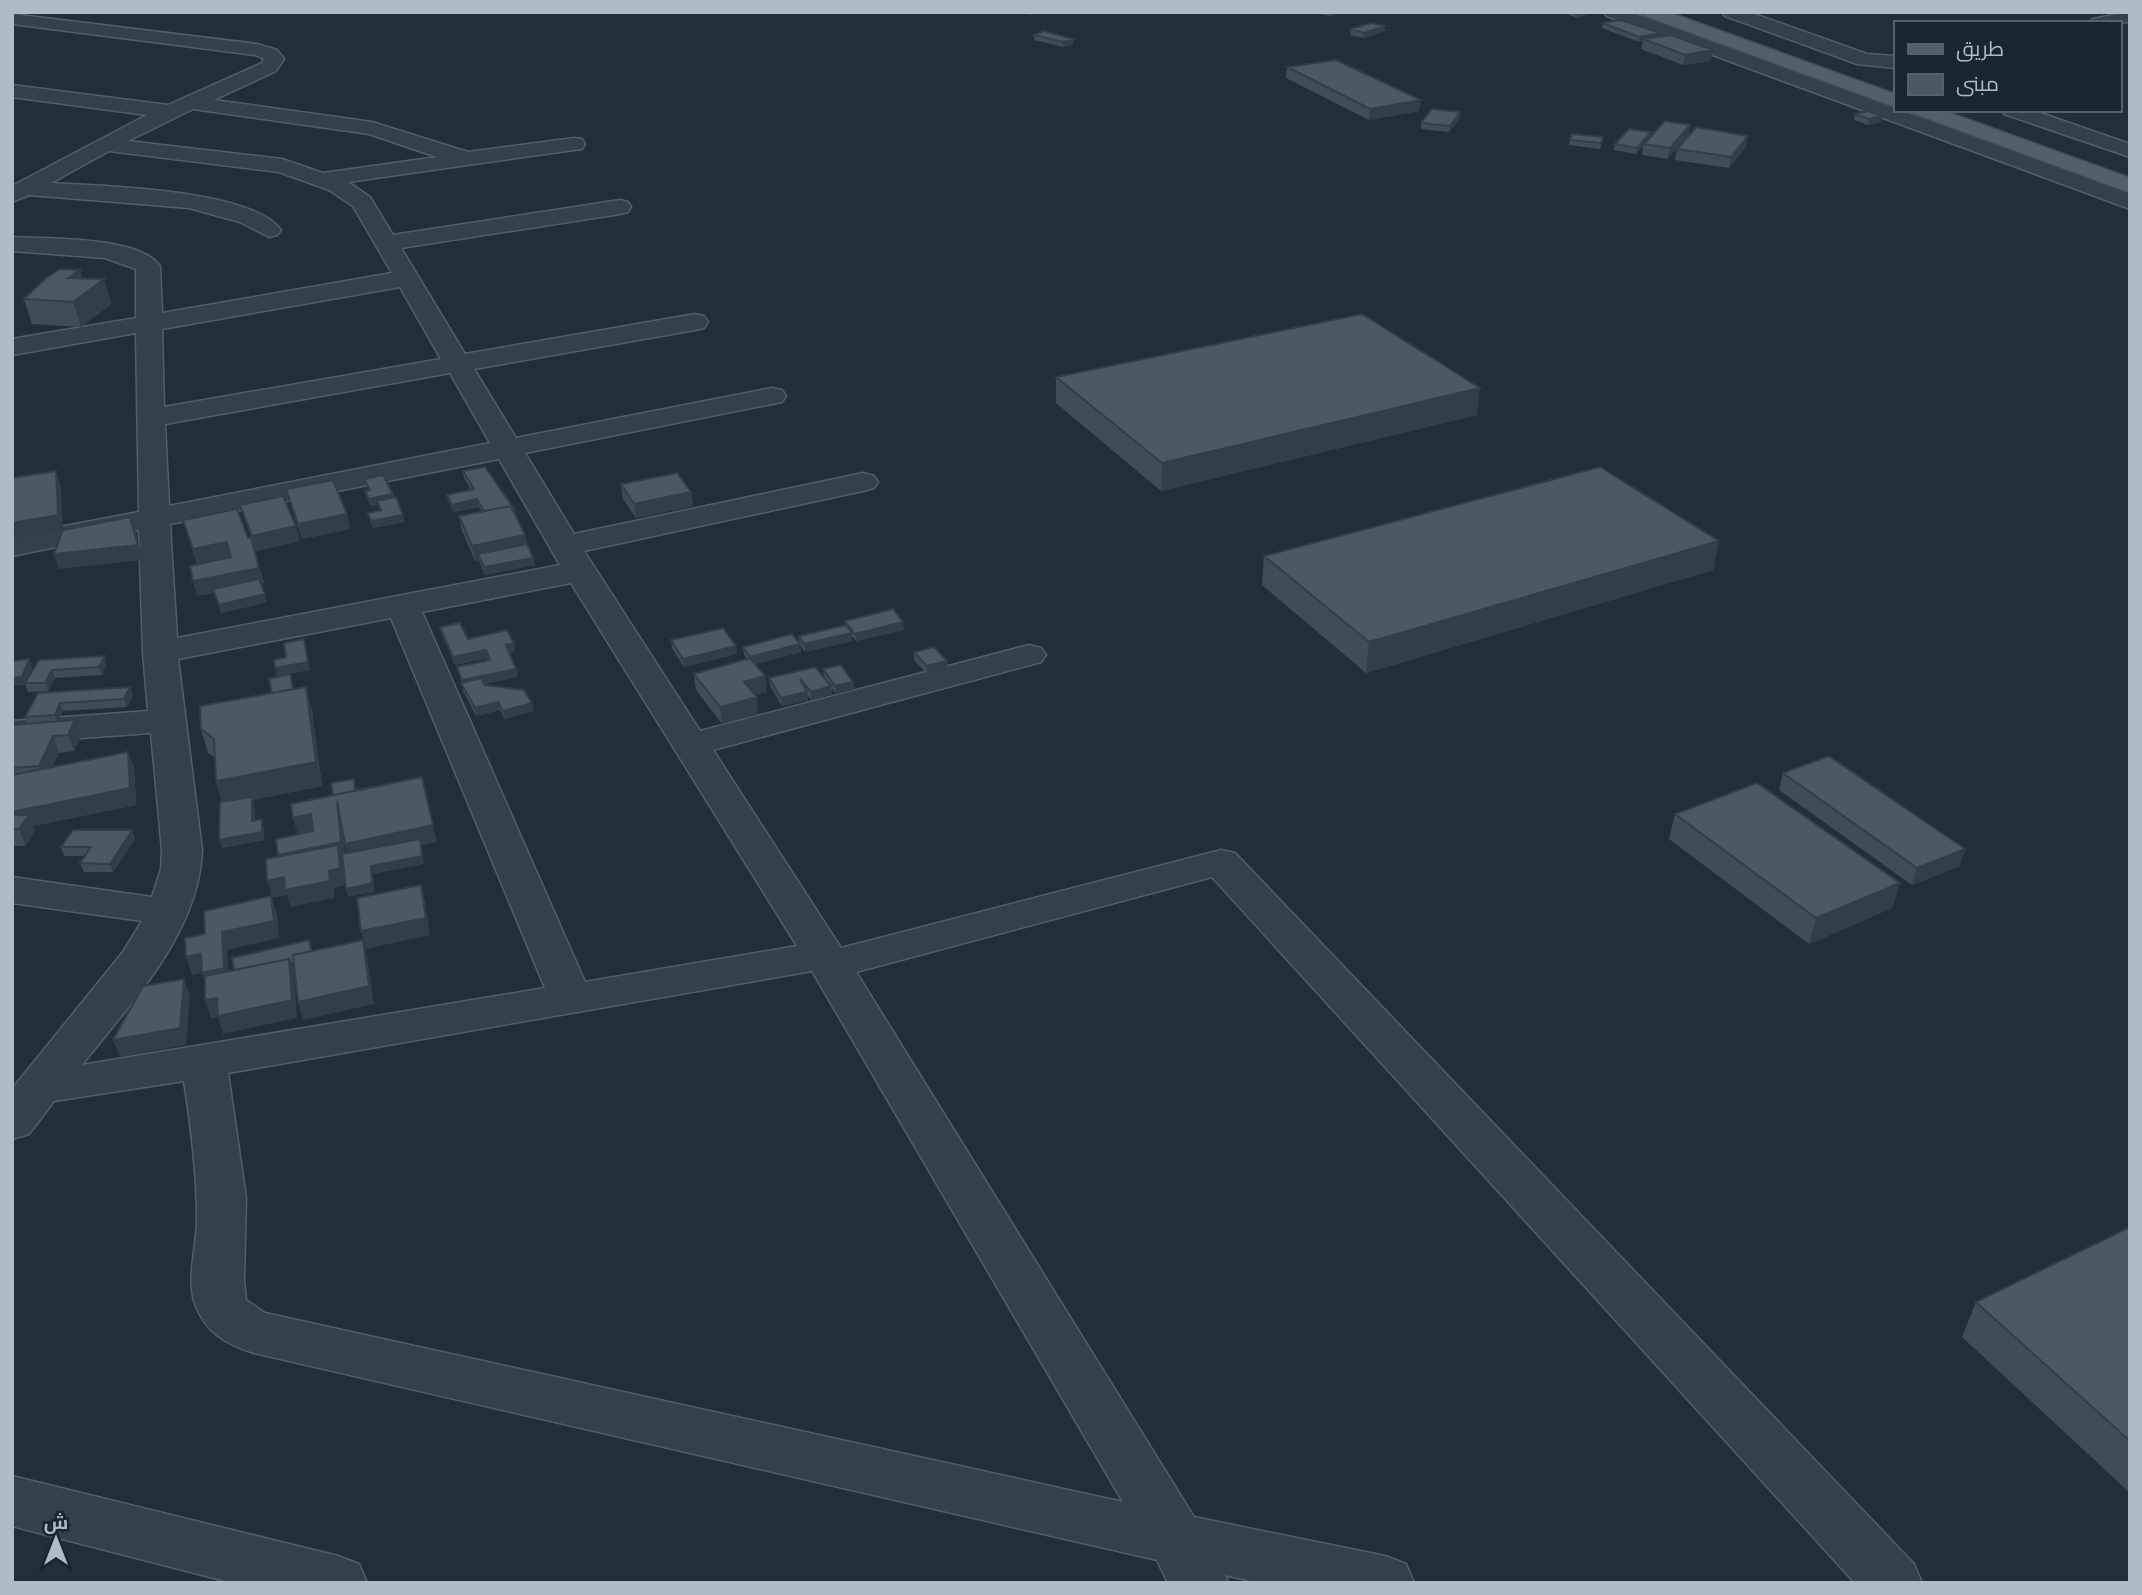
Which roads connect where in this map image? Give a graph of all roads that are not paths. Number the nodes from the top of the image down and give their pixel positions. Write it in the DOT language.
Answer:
graph roads {
  1 [pos="1613,12"];
  2 [pos="1651,12"];
  3 [pos="1692,12"];
  4 [pos="1731,12"];
  5 [pos="2130,17"];
  6 [pos="12,19"];
  7 [pos="2109,21"];
  8 [pos="1894,62"];
  9 [pos="1894,84"];
  10 [pos="12,91"];
  11 [pos="1894,101"];
  12 [pos="194,103"];
  13 [pos="171,112"];
  14 [pos="1927,112"];
  15 [pos="1975,112"];
  16 [pos="2017,112"];
  17 [pos="104,144"];
  18 [pos="574,144"];
  19 [pos="2130,151"];
  20 [pos="466,159"];
  21 [pos="2130,167"];
  22 [pos="324,179"];
  23 [pos="2130,186"];
  24 [pos="19,192"];
  25 [pos="2130,202"];
  26 [pos="620,207"];
  27 [pos="269,230"];
  28 [pos="387,243"];
  29 [pos="12,244"];
  30 [pos="407,278"];
  31 [pos="695,322"];
  32 [pos="149,324"];
  33 [pos="12,347"];
  34 [pos="456,364"];
  35 [pos="772,396"];
  36 [pos="150,418"];
  37 [pos="508,449"];
  38 [pos="863,482"];
  39 [pos="155,519"];
  40 [pos="12,546"];
  41 [pos="573,558"];
  42 [pos="402,606"];
  43 [pos="160,652"];
  44 [pos="1029,655"];
  45 [pos="169,721"];
  46 [pos="12,732"];
  47 [pos="690,745"];
  48 [pos="12,890"];
  49 [pos="168,912"];
  50 [pos="827,960"];
  51 [pos="571,999"];
  52 [pos="203,1062"];
  53 [pos="41,1087"];
  54 [pos="12,1122"];
  55 [pos="12,1501"];
  56 [pos="1187,1561"];
  57 [pos="338,1583"];
  58 [pos="1385,1583"];
  59 [pos="1893,1583"];
  1 -- 25 [label="street"];
  2 -- 11 [label="main road"];
  3 -- 9 [label="main road"];
  4 -- 8 [label="street"];
  5 -- 7 [label="street"];
  6 -- 12 [label="street"];
  10 -- 13 [label="street"];
  12 -- 13 [label="street"];
  12 -- 20 [label="street"];
  13 -- 17 [label="street"];
  14 -- 23 [label="main road"];
  15 -- 21 [label="main road"];
  16 -- 19 [label="street"];
  17 -- 22 [label="street"];
  17 -- 24 [label="street"];
  18 -- 20 [label="street"];
  20 -- 22 [label="street"];
  22 -- 28 [label="street"];
  24 -- 27 [label="street"];
  26 -- 28 [label="street"];
  28 -- 30 [label="street"];
  29 -- 32 [label="street"];
  30 -- 32 [label="street"];
  30 -- 34 [label="street"];
  31 -- 34 [label="street"];
  32 -- 33 [label="street"];
  32 -- 36 [label="street"];
  34 -- 36 [label="street"];
  34 -- 37 [label="street"];
  35 -- 37 [label="street"];
  36 -- 39 [label="street"];
  37 -- 39 [label="street"];
  37 -- 41 [label="street"];
  38 -- 41 [label="street"];
  39 -- 40 [label="street"];
  39 -- 43 [label="street"];
  41 -- 42 [label="street"];
  41 -- 47 [label="street"];
  42 -- 43 [label="street"];
  42 -- 51 [label="street"];
  43 -- 45 [label="street"];
  44 -- 47 [label="street"];
  45 -- 46 [label="street"];
  45 -- 49 [label="street"];
  47 -- 50 [label="street"];
  48 -- 49 [label="street"];
  49 -- 53 [label="street"];
  50 -- 51 [label="street"];
  50 -- 56 [label="street"];
  50 -- 59 [label="street"];
  51 -- 52 [label="street"];
  52 -- 53 [label="street"];
  52 -- 56 [label="street"];
  53 -- 54 [label="street"];
  55 -- 57 [label="street"];
  56 -- 58 [label="street"];
}
